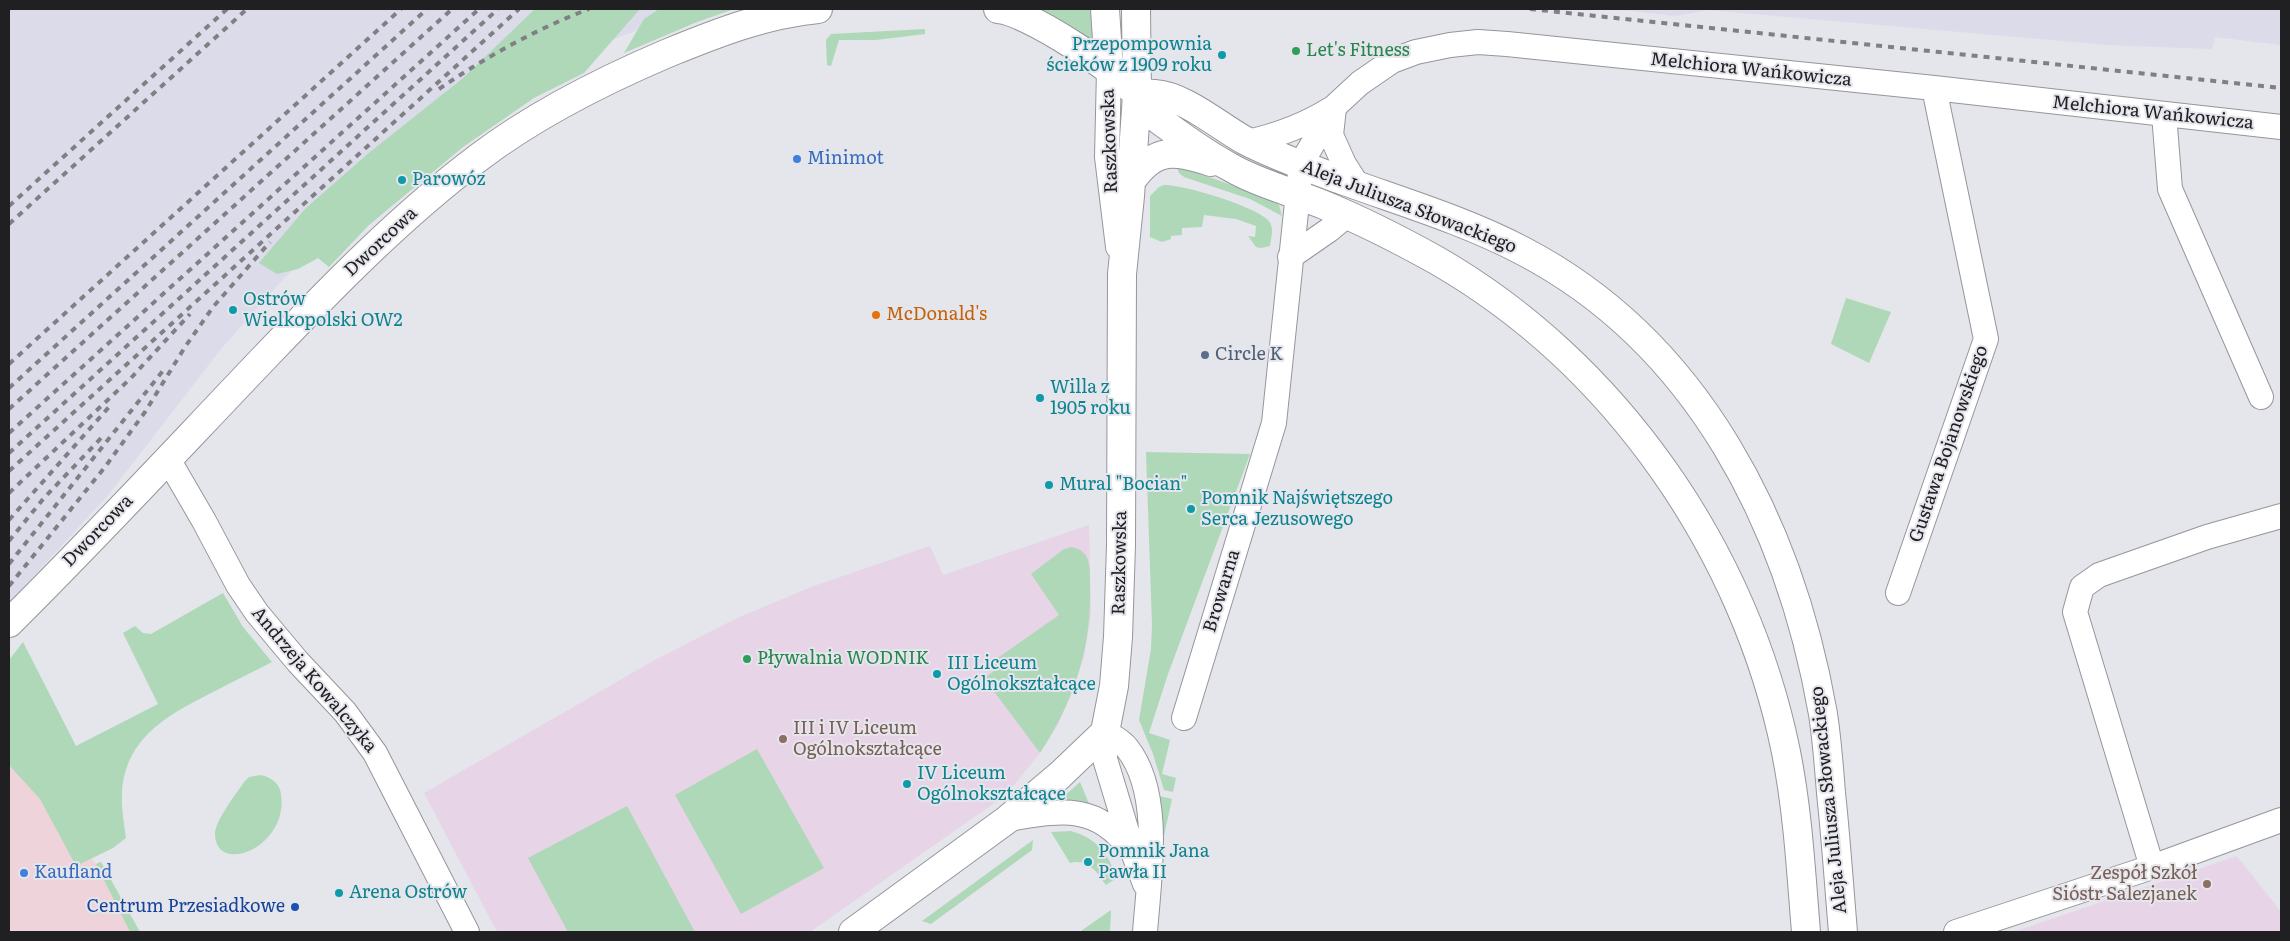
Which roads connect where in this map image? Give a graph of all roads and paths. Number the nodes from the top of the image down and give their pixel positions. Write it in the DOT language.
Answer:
graph roads {
  1 [pos="818,9"];
  2 [pos="998,9"];
  3 [pos="1004,9"];
  4 [pos="1105,9"];
  5 [pos="1136,9"];
  6 [pos="1138,54"];
  7 [pos="1109,70"];
  8 [pos="1934,88"];
  9 [pos="1137,95"];
  10 [pos="1180,101"];
  11 [pos="1334,107"];
  12 [pos="2164,114"];
  13 [pos="2281,127"];
  14 [pos="1248,142"];
  15 [pos="1301,164"];
  16 [pos="1231,168"];
  17 [pos="1132,180"];
  18 [pos="1358,186"];
  19 [pos="1296,194"];
  20 [pos="1347,215"];
  21 [pos="1290,257"];
  22 [pos="1122,274"];
  23 [pos="2261,397"];
  24 [pos="168,459"];
  25 [pos="2281,516"];
  26 [pos="1898,593"];
  27 [pos="9,623"];
  28 [pos="1184,718"];
  29 [pos="1105,732"];
  30 [pos="1008,819"];
  31 [pos="2281,820"];
  32 [pos="1134,855"];
  33 [pos="2152,867"];
  34 [pos="1148,891"];
  35 [pos="468,932"];
  36 [pos="853,932"];
  37 [pos="1145,932"];
  38 [pos="1806,932"];
  39 [pos="1844,932"];
  40 [pos="1956,932"];
  1 -- 24 [label="main road, Dworcowa"];
  2 -- 3 [label="main road"];
  3 -- 7 [label="main road"];
  4 -- 7 [label="main road, Raszkowska"];
  5 -- 6 [label="main road, Raszkowska"];
  6 -- 9 [label="main road, Raszkowska"];
  6 -- 10 [label="main road, Aleja Juliusza Słowackiego"];
  7 -- 9 [label="main road, Aleja Juliusza Słowackiego"];
  7 -- 22 [label="street, Raszkowska"];
  8 -- 11 [label="street, Melchiora Wańkowicza"];
  8 -- 12 [label="street, Melchiora Wańkowicza"];
  8 -- 26 [label="street, Gustawa Bojanowskiego"];
  9 -- 10 [label="main road, Aleja Juliusza Słowackiego"];
  9 -- 16 [label="main road, Aleja Juliusza Słowackiego"];
  9 -- 17 [label="main road, Raszkowska"];
  10 -- 14 [label="main road, Aleja Juliusza Słowackiego"];
  11 -- 14 [label="street"];
  11 -- 15 [label="street, Melchiora Wańkowicza"];
  11 -- 18 [label="street"];
  12 -- 13 [label="street, Melchiora Wańkowicza"];
  12 -- 23 [label="street"];
  14 -- 15 [label="main road, Aleja Juliusza Słowackiego"];
  15 -- 18 [label="main road, Aleja Juliusza Słowackiego"];
  15 -- 19 [label="street, Melchiora Wańkowicza"];
  16 -- 17 [label="main road"];
  16 -- 19 [label="main road, Aleja Juliusza Słowackiego"];
  17 -- 22 [label="main road, Raszkowska"];
  18 -- 39 [label="main road, Aleja Juliusza Słowackiego"];
  19 -- 20 [label="main road, Aleja Juliusza Słowackiego"];
  19 -- 21 [label="street, Browarna"];
  20 -- 21 [label="street"];
  20 -- 38 [label="main road, Aleja Juliusza Słowackiego"];
  21 -- 28 [label="street, Browarna"];
  22 -- 29 [label="main road, Raszkowska"];
  24 -- 27 [label="main road, Dworcowa"];
  24 -- 35 [label="street, Andrzeja Kowalczyka"];
  25 -- 33 [label="street"];
  29 -- 30 [label="main road"];
  29 -- 32 [label="street, Raszkowska"];
  29 -- 34 [label="street, Raszkowska"];
  30 -- 32 [label="street"];
  30 -- 36 [label="main road"];
  31 -- 33 [label="street"];
  32 -- 34 [label="street, Raszkowska"];
  33 -- 40 [label="street"];
  34 -- 37 [label="street, Raszkowska"];
}
